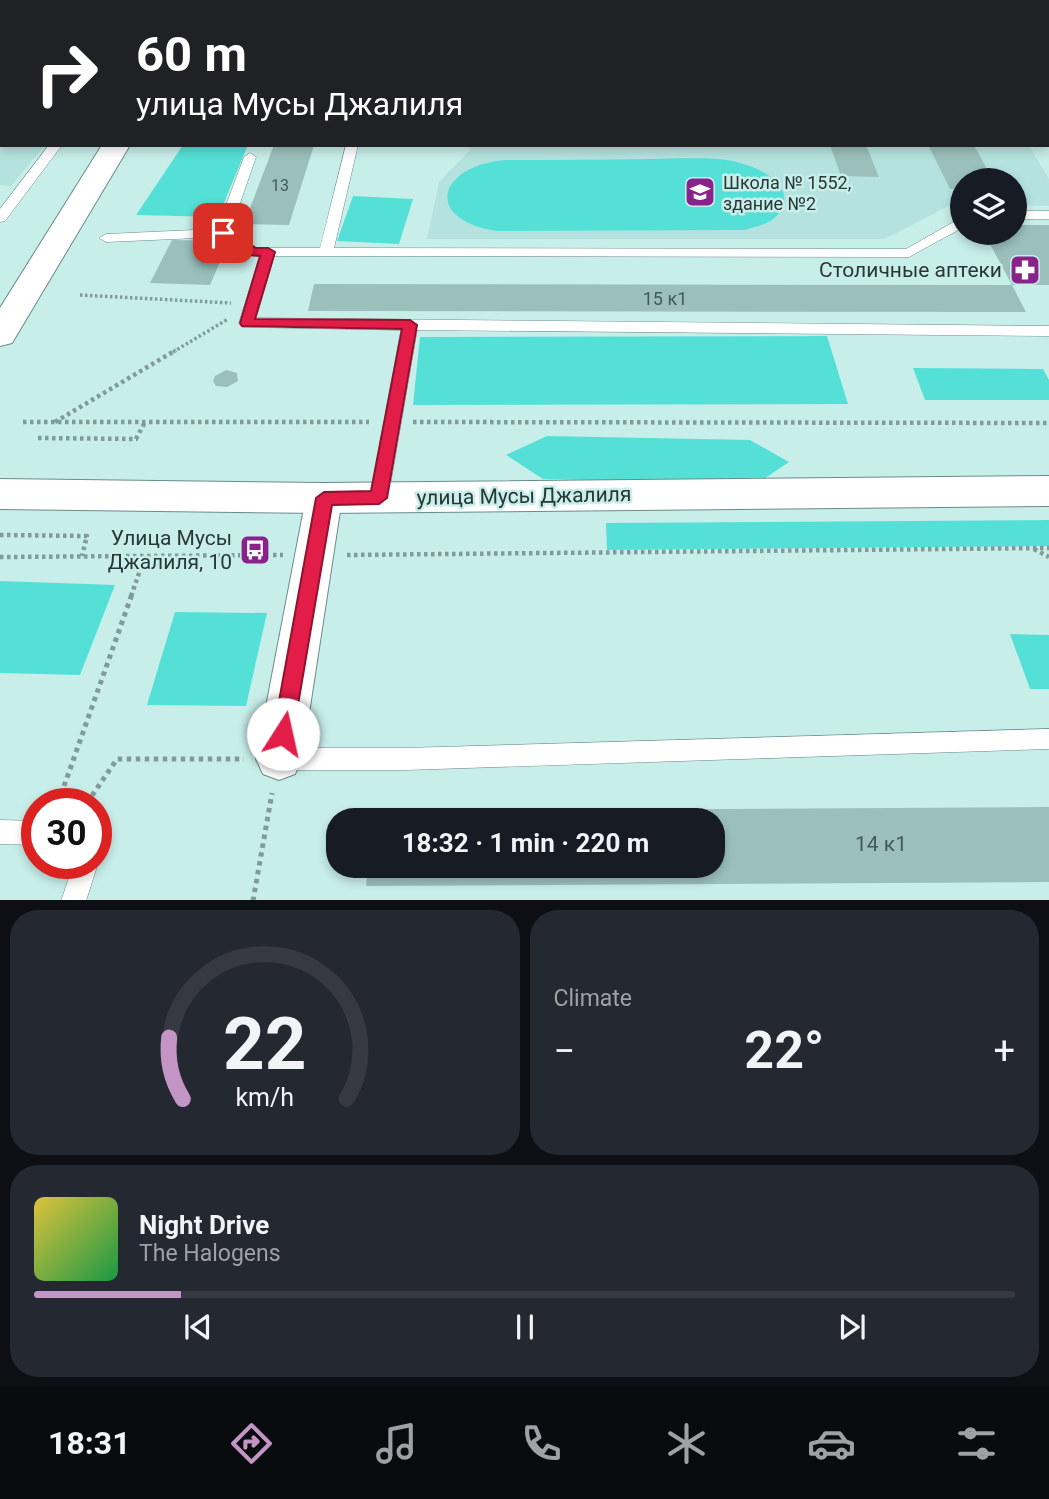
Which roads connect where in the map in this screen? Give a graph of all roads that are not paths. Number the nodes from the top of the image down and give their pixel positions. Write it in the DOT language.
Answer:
graph roads {
  1 [pos="54,147"];
  2 [pos="115,147"];
  3 [pos="352,147"];
  4 [pos="250,157"];
  5 [pos="2,211"];
  6 [pos="1027,215"];
  7 [pos="1049,215"];
  8 [pos="950,230"];
  9 [pos="223,233"];
  10 [pos="106,239"];
  11 [pos="268,252"];
  12 [pos="326,252"];
  13 [pos="410,325"];
  14 [pos="1049,331"];
  15 [pos="0,335"];
  16 [pos="1049,491"];
  17 [pos="0,494"];
  18 [pos="324,498"];
  19 [pos="379,498"];
  20 [pos="1049,739"];
  21 [pos="279,759"];
  22 [pos="0,832"];
  23 [pos="21,833"];
  24 [pos="81,879"];
  25 [pos="73,900"];
  1 -- 5 [label="lane"];
  2 -- 15 [label="main road"];
  3 -- 12 [label="lane"];
  4 -- 9 [label="lane"];
  6 -- 7 [label="lane"];
  8 -- 12 [label="lane"];
  9 -- 10 [label="lane"];
  9 -- 11 [label="lane"];
  11 -- 12 [label="lane"];
  11 -- 13 [label="lane"];
  13 -- 14 [label="lane"];
  13 -- 19 [label="lane"];
  16 -- 19 [label="main road, улица Мусы Джалиля"];
  17 -- 18 [label="main road, улица Мусы Джалиля"];
  18 -- 19 [label="main road, улица Мусы Джалиля"];
  18 -- 21 [label="street"];
  20 -- 21 [label="lane"];
  22 -- 23 [label="lane"];
  24 -- 25 [label="lane"];
}
